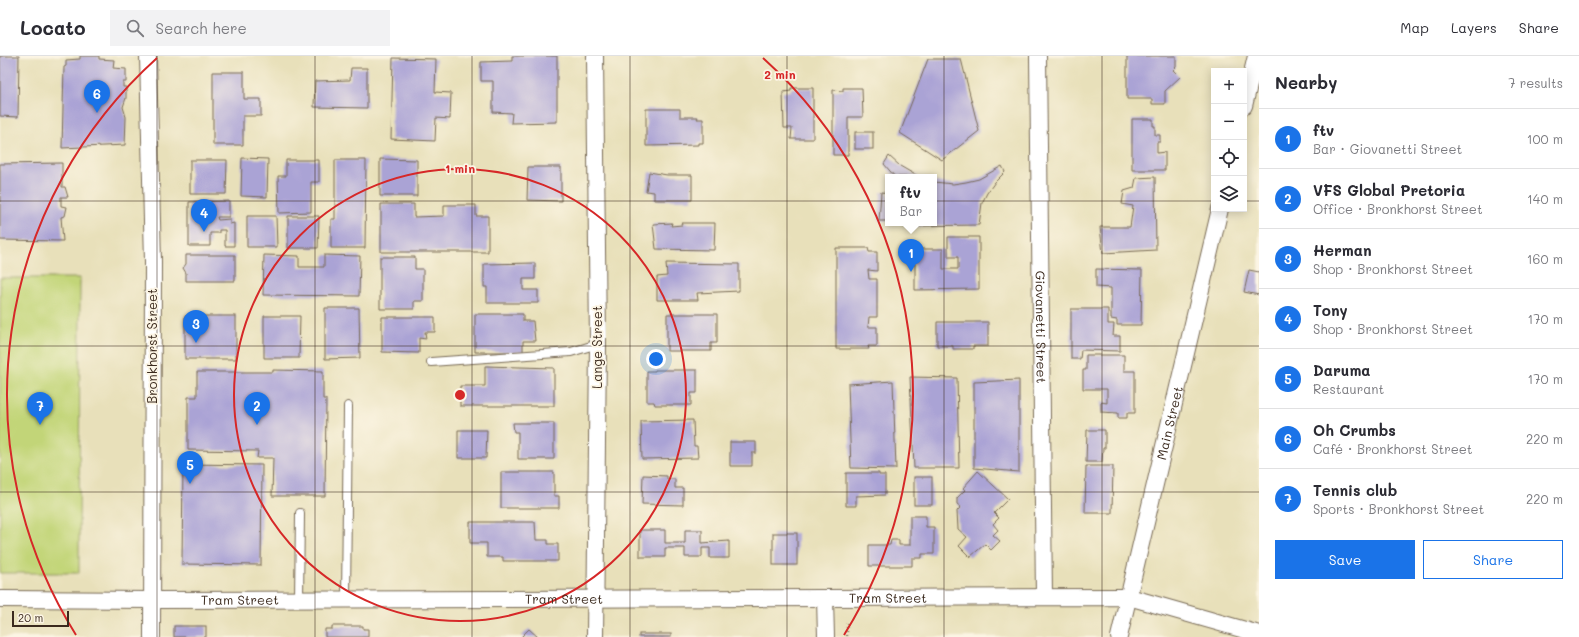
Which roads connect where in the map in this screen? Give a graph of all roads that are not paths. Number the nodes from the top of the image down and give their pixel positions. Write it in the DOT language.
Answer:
graph roads {
  1 [pos="148,56"];
  2 [pos="595,56"];
  3 [pos="1038,56"];
  4 [pos="1256,56"];
  5 [pos="1244,104"];
  6 [pos="1219,212"];
  7 [pos="598,344"];
  8 [pos="431,362"];
  9 [pos="348,406"];
  10 [pos="300,513"];
  11 [pos="1044,597"];
  12 [pos="1129,597"];
  13 [pos="825,598"];
  14 [pos="0,599"];
  15 [pos="595,599"];
  16 [pos="153,600"];
  17 [pos="299,600"];
  18 [pos="346,600"];
  19 [pos="1259,634"];
  20 [pos="152,637"];
  21 [pos="595,637"];
  22 [pos="826,637"];
  23 [pos="1120,637"];
  1 -- 16 [label="street, Bronkhorst Street"];
  2 -- 7 [label="street, Lange Street"];
  3 -- 11 [label="street, Giovanetti Street"];
  4 -- 5 [label="street"];
  6 -- 12 [label="street, Main Street"];
  7 -- 8 [label="lane"];
  7 -- 15 [label="street, Lange Street"];
  9 -- 18 [label="lane"];
  10 -- 17 [label="lane"];
  11 -- 12 [label="street, Tram Street"];
  11 -- 13 [label="street, Tram Street"];
  12 -- 19 [label="street, Tram Street"];
  12 -- 23 [label="street, Main Street"];
  13 -- 15 [label="street, Tram Street"];
  13 -- 22 [label="street"];
  14 -- 16 [label="street, Tram Street"];
  15 -- 18 [label="street, Tram Street"];
  15 -- 21 [label="street, Lange Street"];
  16 -- 17 [label="street, Tram Street"];
  16 -- 20 [label="street, Bronkhorst Street"];
  17 -- 18 [label="street, Tram Street"];
}
